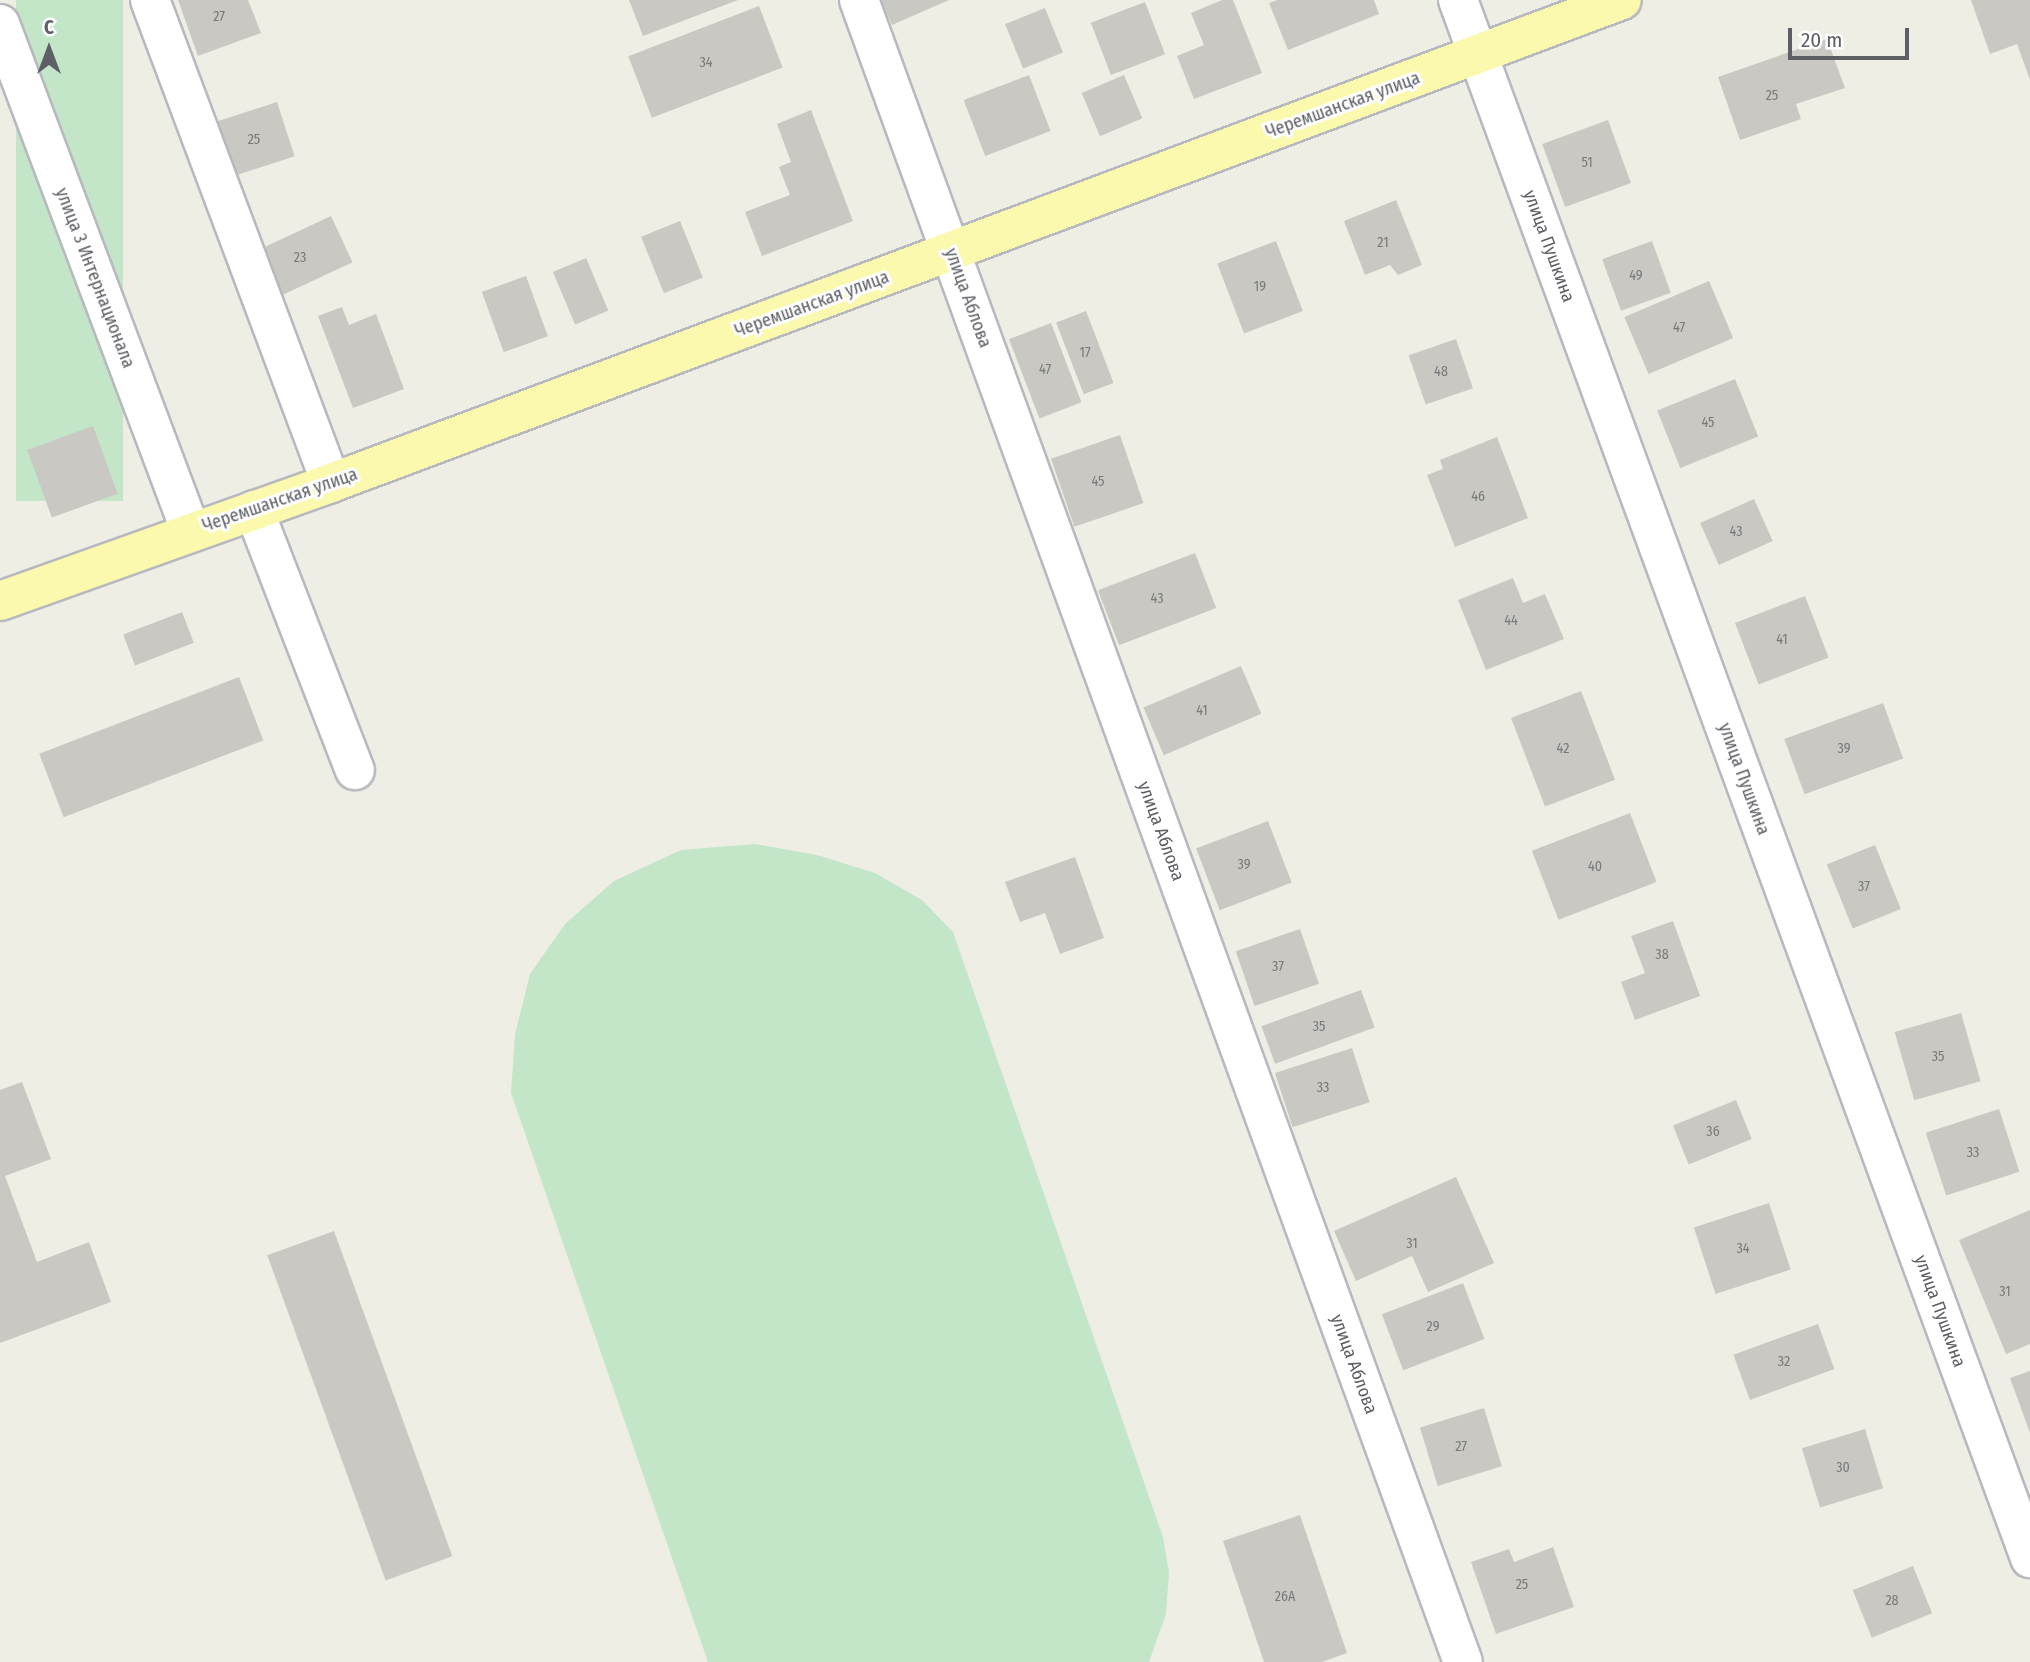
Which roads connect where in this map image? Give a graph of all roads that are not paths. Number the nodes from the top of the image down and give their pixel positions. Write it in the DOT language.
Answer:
graph roads {
  1 [pos="150,0"];
  2 [pos="859,0"];
  3 [pos="1458,0"];
  4 [pos="1622,0"];
  5 [pos="0,24"];
  6 [pos="1479,54"];
  7 [pos="951,252"];
  8 [pos="331,483"];
  9 [pos="254,510"];
  10 [pos="191,532"];
  11 [pos="0,601"];
  12 [pos="355,770"];
  13 [pos="2030,1558"];
  14 [pos="1463,1662"];
  1 -- 8 [label="street"];
  2 -- 7 [label="street, улица Аблова"];
  3 -- 6 [label="street, улица Пушкина"];
  4 -- 6 [label="main road, Черемшанская улица"];
  5 -- 10 [label="street, улица 3 Интернационала"];
  6 -- 7 [label="main road, Черемшанская улица"];
  6 -- 13 [label="street, улица Пушкина"];
  7 -- 8 [label="main road, Черемшанская улица"];
  7 -- 14 [label="street, улица Аблова"];
  8 -- 9 [label="main road, Черемшанская улица"];
  9 -- 10 [label="main road, Черемшанская улица"];
  9 -- 12 [label="street"];
  10 -- 11 [label="main road, Черемшанская улица"];
}
